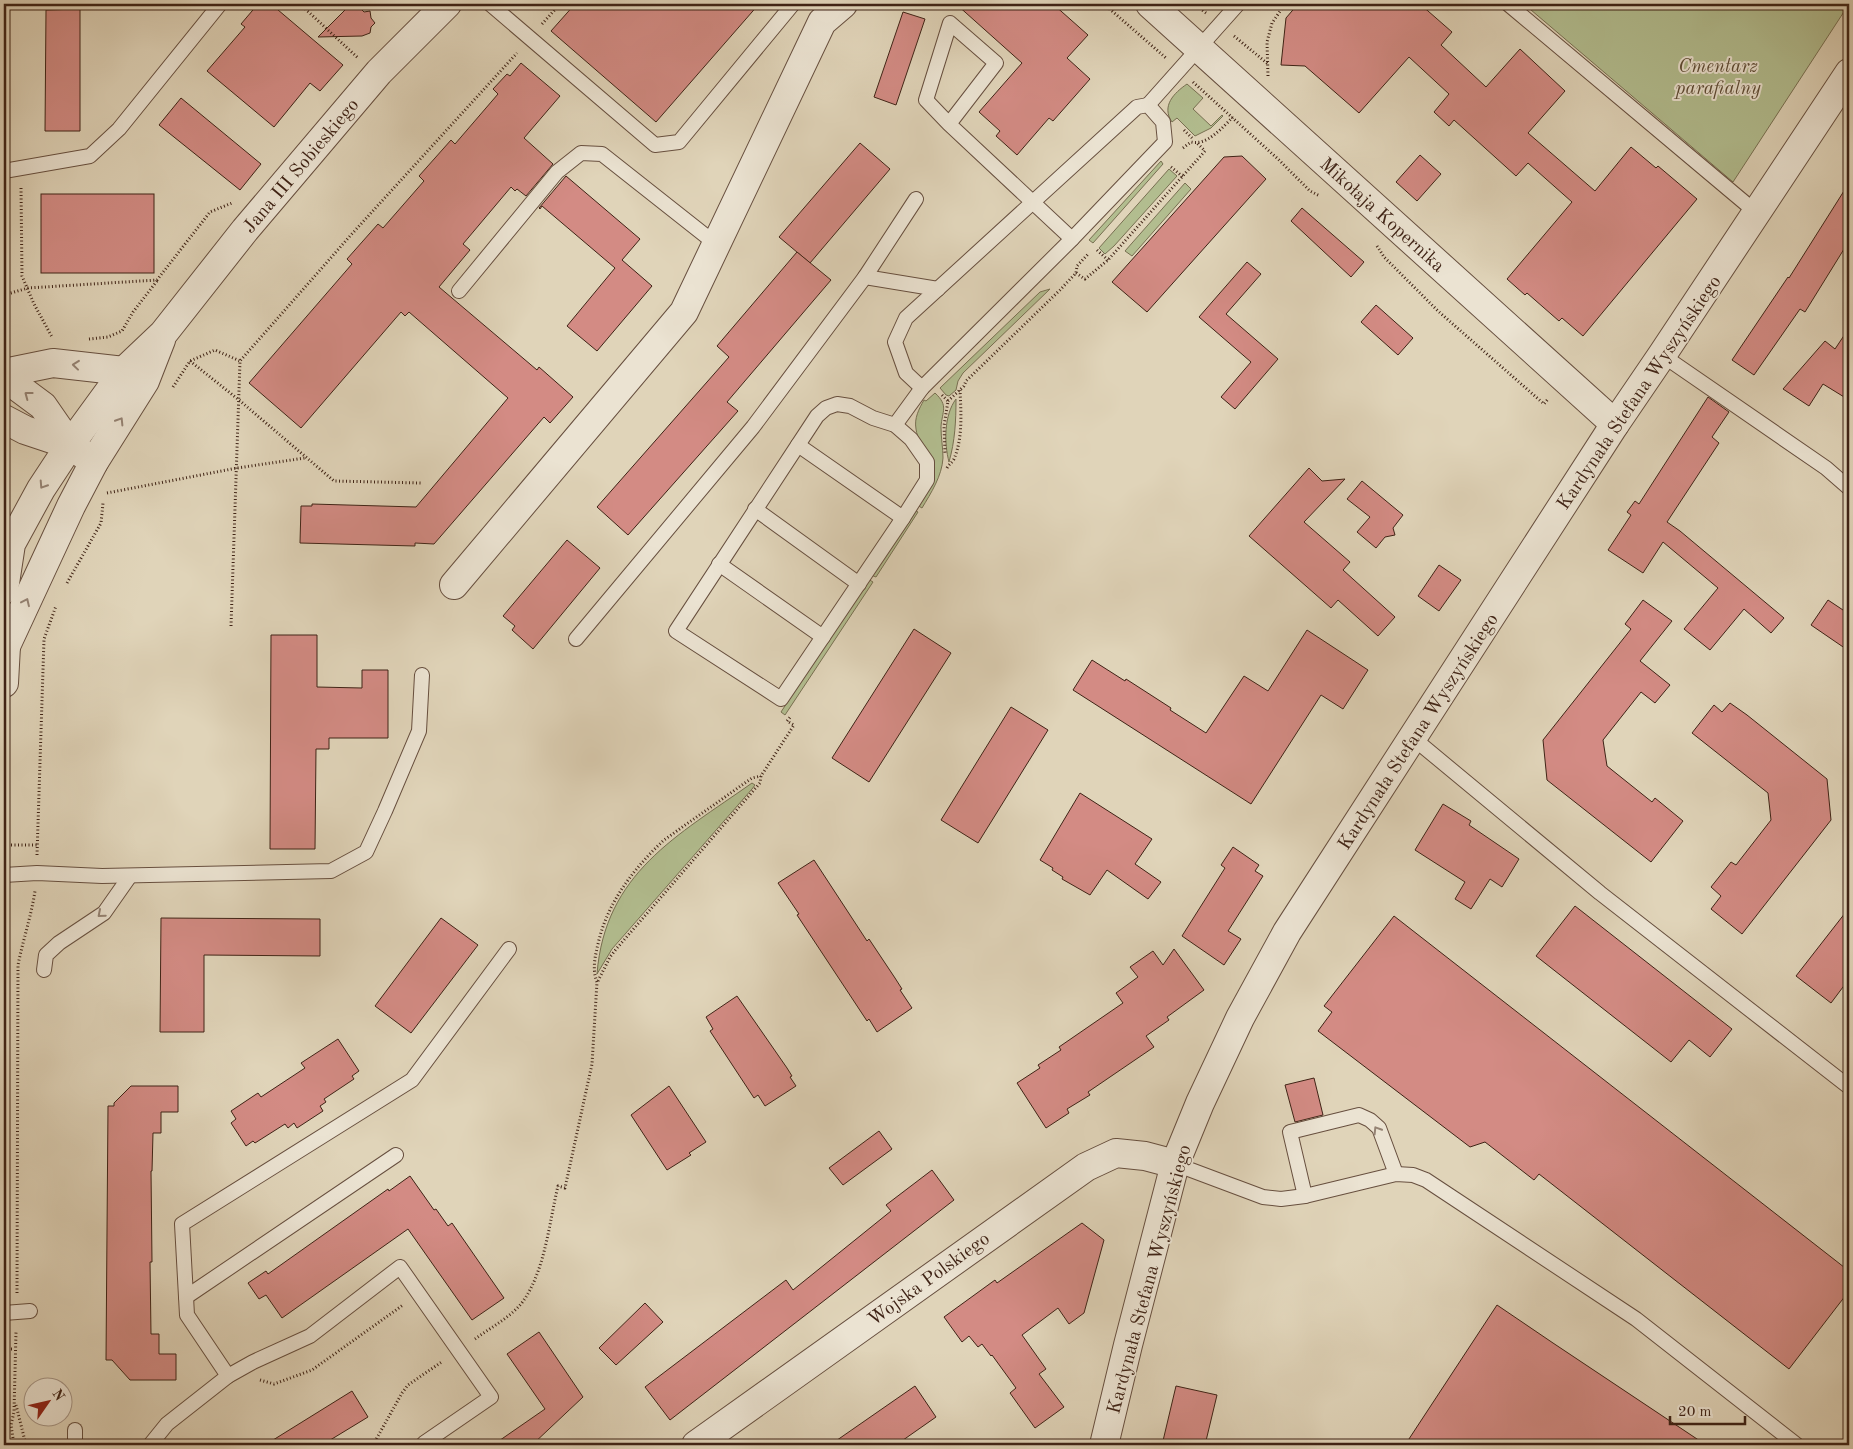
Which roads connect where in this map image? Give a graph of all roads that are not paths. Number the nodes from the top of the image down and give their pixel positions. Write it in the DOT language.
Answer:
graph roads {
  1 [pos="220,4"];
  2 [pos="447,4"];
  3 [pos="490,4"];
  4 [pos="793,4"];
  5 [pos="843,4"];
  6 [pos="1150,4"];
  7 [pos="1238,4"];
  8 [pos="1508,4"];
  9 [pos="1198,47"];
  10 [pos="1849,73"];
  11 [pos="1148,105"];
  12 [pos="950,124"];
  13 [pos="4,171"];
  14 [pos="916,199"];
  15 [pos="1033,201"];
  16 [pos="1757,213"];
  17 [pos="1072,239"];
  18 [pos="716,244"];
  19 [pos="865,277"];
  20 [pos="938,289"];
  21 [pos="459,291"];
  22 [pos="163,334"];
  23 [pos="1662,356"];
  24 [pos="124,371"];
  25 [pos="4,375"];
  26 [pos="925,384"];
  27 [pos="4,418"];
  28 [pos="1615,424"];
  29 [pos="895,425"];
  30 [pos="70,444"];
  31 [pos="798,445"];
  32 [pos="94,462"];
  33 [pos="1849,488"];
  34 [pos="755,509"];
  35 [pos="903,518"];
  36 [pos="7,532"];
  37 [pos="720,564"];
  38 [pos="859,584"];
  39 [pos="454,585"];
  40 [pos="4,590"];
  41 [pos="823,637"];
  42 [pos="576,639"];
  43 [pos="5,640"];
  44 [pos="422,675"];
  45 [pos="4,683"];
  46 [pos="1413,738"];
  47 [pos="4,874"];
  48 [pos="130,876"];
  49 [pos="509,949"];
  50 [pos="44,970"];
  51 [pos="1849,1087"];
  52 [pos="396,1155"];
  53 [pos="1175,1164"];
  54 [pos="1396,1174"];
  55 [pos="1306,1196"];
  56 [pos="186,1297"];
  57 [pos="228,1376"];
  58 [pos="74,1430"];
  59 [pos="424,1443"];
  60 [pos="76,1445"];
  61 [pos="150,1445"];
  62 [pos="696,1445"];
  63 [pos="1104,1445"];
  64 [pos="1797,1445"];
  1 -- 13 [label="lane"];
  2 -- 22 [label="street, Jana III Sobieskiego"];
  3 -- 4 [label="lane"];
  5 -- 18 [label="street"];
  6 -- 9 [label="street, Mikołaja Kopernika"];
  7 -- 9 [label="lane"];
  8 -- 16 [label="lane"];
  9 -- 11 [label="lane"];
  9 -- 28 [label="street, Mikołaja Kopernika"];
  10 -- 16 [label="street, Kardynała Stefana Wyszyńskiego"];
  11 -- 15 [label="lane"];
  11 -- 17 [label="lane"];
  12 -- 12 [label="lane"];
  12 -- 15 [label="lane"];
  14 -- 19 [label="lane"];
  15 -- 17 [label="lane"];
  15 -- 20 [label="lane"];
  16 -- 23 [label="street, Kardynała Stefana Wyszyńskiego"];
  17 -- 26 [label="lane"];
  18 -- 21 [label="lane"];
  18 -- 39 [label="street"];
  19 -- 20 [label="lane"];
  19 -- 42 [label="lane"];
  20 -- 26 [label="lane"];
  22 -- 24 [label="street, Jana III Sobieskiego"];
  32 -- 22 [label="street, Jana III Sobieskiego, one-way"];
  23 -- 28 [label="street, Kardynała Stefana Wyszyńskiego"];
  23 -- 33 [label="lane"];
  24 -- 25 [label="street, one-way"];
  24 -- 30 [label="street, Jana III Sobieskiego"];
  30 -- 25 [label="street, one-way"];
  26 -- 29 [label="lane"];
  27 -- 30 [label="street"];
  28 -- 46 [label="street, Kardynała Stefana Wyszyńskiego"];
  29 -- 31 [label="lane"];
  29 -- 35 [label="lane"];
  30 -- 32 [label="street"];
  30 -- 36 [label="street, Jana III Sobieskiego, one-way"];
  31 -- 34 [label="lane"];
  31 -- 35 [label="lane"];
  43 -- 32 [label="street, Jana III Sobieskiego, one-way"];
  34 -- 37 [label="lane"];
  34 -- 38 [label="lane"];
  35 -- 38 [label="lane"];
  36 -- 40 [label="street, Jana III Sobieskiego"];
  37 -- 41 [label="lane"];
  37 -- 41 [label="lane"];
  38 -- 41 [label="lane"];
  43 -- 45 [label="street"];
  44 -- 48 [label="lane"];
  46 -- 51 [label="lane"];
  46 -- 53 [label="street, Kardynała Stefana Wyszyńskiego"];
  47 -- 48 [label="lane"];
  48 -- 50 [label="lane, one-way"];
  49 -- 56 [label="lane"];
  52 -- 56 [label="lane"];
  53 -- 55 [label="lane"];
  53 -- 62 [label="street, Wojska Polskiego"];
  53 -- 63 [label="street, Kardynała Stefana Wyszyńskiego"];
  54 -- 55 [label="lane"];
  54 -- 55 [label="lane, one-way"];
  54 -- 64 [label="lane"];
  56 -- 57 [label="lane"];
  57 -- 59 [label="lane"];
  57 -- 61 [label="lane"];
  58 -- 60 [label="lane"];
}
